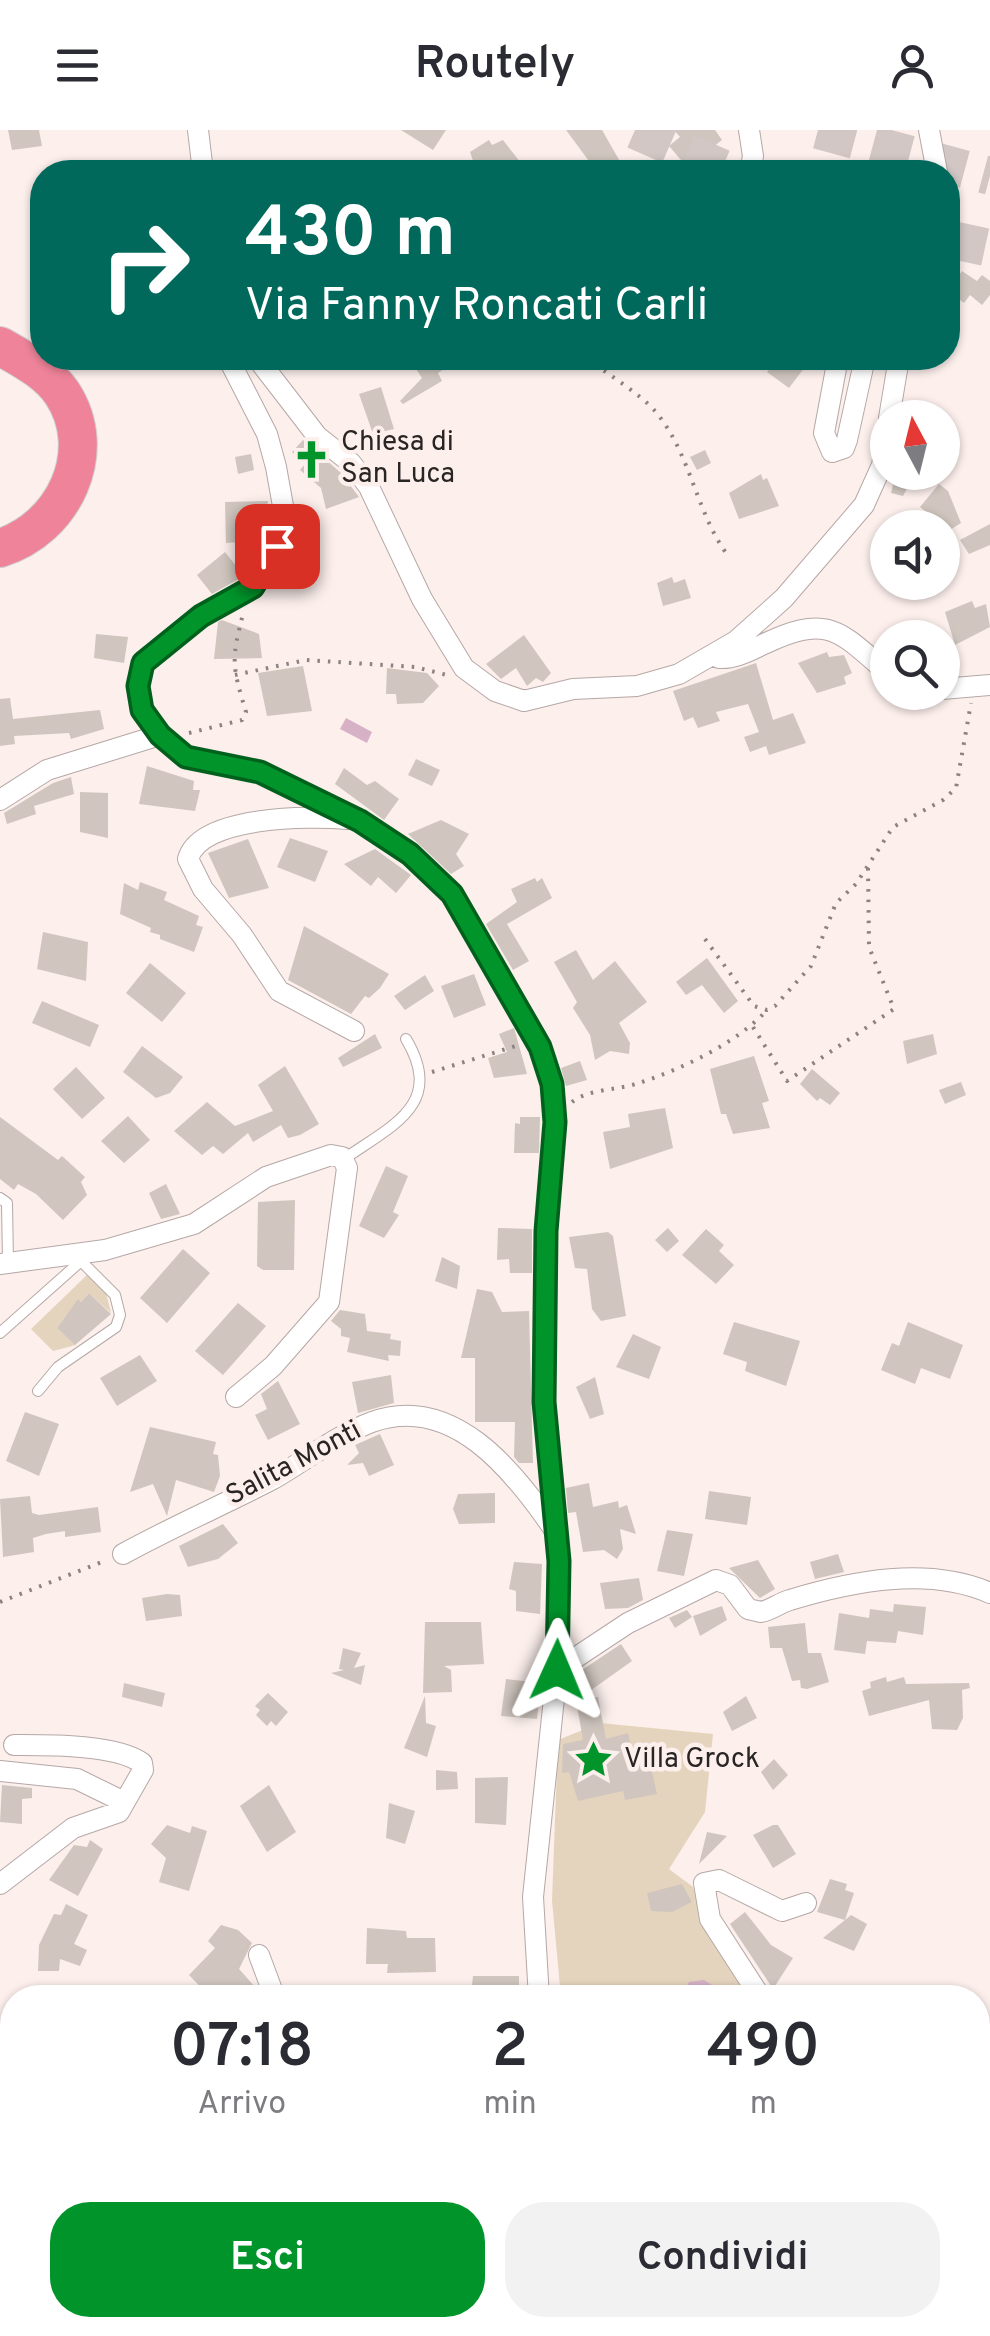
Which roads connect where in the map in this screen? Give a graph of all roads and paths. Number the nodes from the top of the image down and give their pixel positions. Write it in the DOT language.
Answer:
graph roads {
  1 [pos="198,130"];
  2 [pos="749,130"];
  3 [pos="930,130"];
  4 [pos="202,160"];
  5 [pos="752,160"];
  6 [pos="936,160"];
  7 [pos="0,346"];
  8 [pos="30,364"];
  9 [pos="39,370"];
  10 [pos="234,370"];
  11 [pos="266,370"];
  12 [pos="603,370"];
  13 [pos="836,370"];
  14 [pos="863,370"];
  15 [pos="898,370"];
  16 [pos="893,400"];
  17 [pos="871,490"];
  18 [pos="0,548"];
  19 [pos="728,557"];
  20 [pos="253,587"];
  21 [pos="870,657"];
  22 [pos="712,658"];
  23 [pos="471,674"];
  24 [pos="235,675"];
  25 [pos="980,687"];
  26 [pos="160,735"];
  27 [pos="0,800"];
  28 [pos="360,821"];
  29 [pos="868,866"];
  30 [pos="706,939"];
  31 [pos="768,1010"];
  32 [pos="753,1027"];
  33 [pos="354,1031"];
  34 [pos="406,1039"];
  35 [pos="536,1039"];
  36 [pos="423,1075"];
  37 [pos="584,1094"];
  38 [pos="344,1159"];
  39 [pos="0,1198"];
  40 [pos="77,1258"];
  41 [pos="4,1264"];
  42 [pos="0,1333"];
  43 [pos="38,1392"];
  44 [pos="236,1397"];
  45 [pos="557,1534"];
  46 [pos="123,1554"];
  47 [pos="990,1593"];
  48 [pos="0,1602"];
  49 [pos="557,1670"];
  50 [pos="14,1745"];
  51 [pos="0,1771"];
  52 [pos="124,1802"];
  53 [pos="0,1884"];
  54 [pos="806,1903"];
  55 [pos="258,1955"];
  56 [pos="269,1985"];
  57 [pos="538,1985"];
  58 [pos="753,1985"];
  1 -- 4 [label="street"];
  2 -- 5 [label="street"];
  3 -- 6 [label="street"];
  7 -- 8 [label="highway"];
  9 -- 18 [label="highway"];
  10 -- 20 [label="street"];
  11 -- 23 [label="street"];
  12 -- 19 [label="path"];
  13 -- 14 [label="street"];
  15 -- 16 [label="street"];
  17 -- 22 [label="street"];
  20 -- 24 [label="path"];
  20 -- 26 [label="street"];
  21 -- 22 [label="street"];
  22 -- 23 [label="street"];
  23 -- 24 [label="path"];
  24 -- 26 [label="path"];
  25 -- 29 [label="path"];
  26 -- 27 [label="street"];
  26 -- 28 [label="street"];
  28 -- 33 [label="street"];
  28 -- 35 [label="street"];
  29 -- 31 [label="path"];
  29 -- 32 [label="path"];
  30 -- 31 [label="path"];
  31 -- 32 [label="path"];
  32 -- 37 [label="path"];
  34 -- 36 [label="lane"];
  35 -- 36 [label="path"];
  35 -- 45 [label="street"];
  36 -- 38 [label="lane"];
  38 -- 40 [label="street"];
  38 -- 44 [label="street"];
  39 -- 41 [label="lane"];
  40 -- 41 [label="street"];
  40 -- 42 [label="lane"];
  40 -- 43 [label="lane"];
  45 -- 46 [label="street, Salita Monti"];
  45 -- 49 [label="street"];
  46 -- 48 [label="path"];
  47 -- 49 [label="street"];
  49 -- 57 [label="street"];
  50 -- 52 [label="street"];
  51 -- 52 [label="street"];
  52 -- 53 [label="street"];
  54 -- 58 [label="street"];
  55 -- 56 [label="street"];
}
